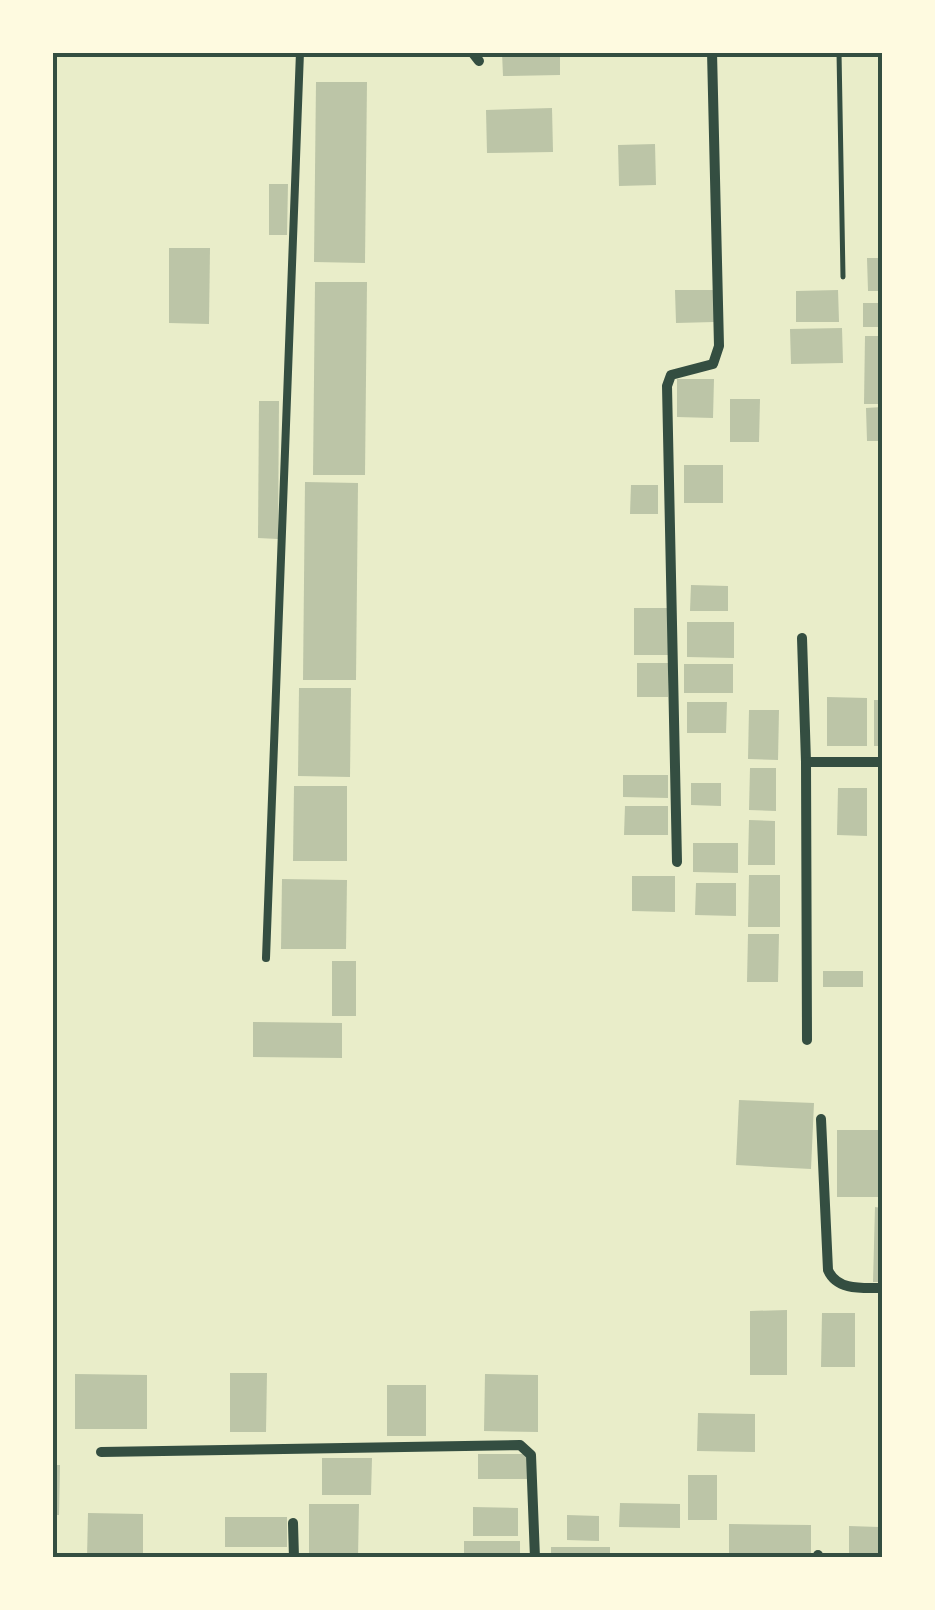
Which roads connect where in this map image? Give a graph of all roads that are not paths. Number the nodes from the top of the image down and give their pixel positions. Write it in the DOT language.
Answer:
graph roads {
  1 [pos="300,52"];
  2 [pos="712,52"];
  3 [pos="802,638"];
  4 [pos="806,762"];
  5 [pos="882,762"];
  6 [pos="677,862"];
  7 [pos="266,958"];
  8 [pos="807,1040"];
  9 [pos="821,1119"];
  10 [pos="882,1288"];
  11 [pos="101,1452"];
  12 [pos="293,1523"];
  13 [pos="294,1558"];
  14 [pos="535,1558"];
  1 -- 7 [label="lane"];
  2 -- 6 [label="street"];
  3 -- 4 [label="street"];
  4 -- 5 [label="street"];
  4 -- 8 [label="street"];
  9 -- 10 [label="street"];
  11 -- 14 [label="street"];
  12 -- 13 [label="street"];
}
